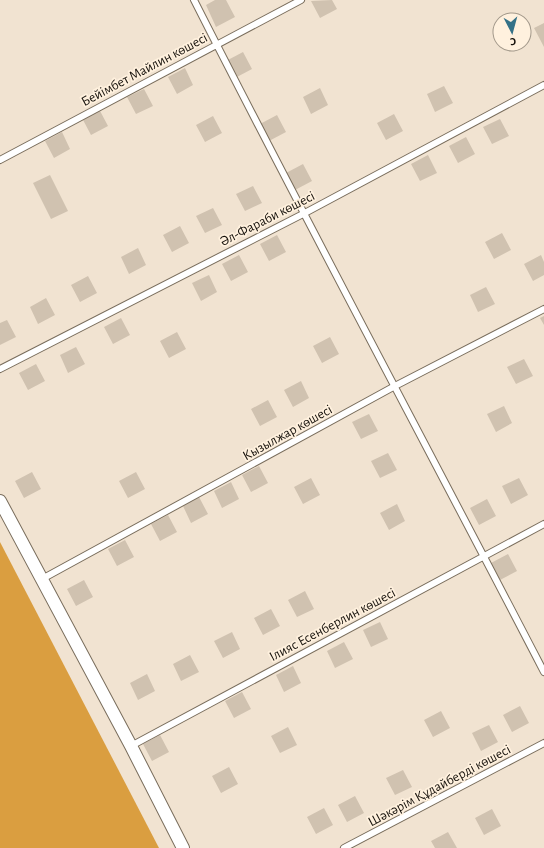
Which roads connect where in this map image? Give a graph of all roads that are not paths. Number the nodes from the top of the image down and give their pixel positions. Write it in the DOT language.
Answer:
graph roads {
  1 [pos="194,0"];
  2 [pos="301,0"];
  3 [pos="216,44"];
  4 [pos="544,85"];
  5 [pos="0,160"];
  6 [pos="303,214"];
  7 [pos="544,309"];
  8 [pos="0,369"];
  9 [pos="395,386"];
  10 [pos="0,502"];
  11 [pos="544,524"];
  12 [pos="484,556"];
  13 [pos="42,580"];
  14 [pos="544,672"];
  15 [pos="544,743"];
  16 [pos="131,746"];
  17 [pos="183,848"];
  18 [pos="344,848"];
  1 -- 3 [label="lane"];
  2 -- 3 [label="lane, Бейімбет Майлин көшесі"];
  3 -- 5 [label="lane, Бейімбет Майлин көшесі"];
  3 -- 6 [label="lane"];
  4 -- 6 [label="lane, Әл-Фараби көшесі"];
  6 -- 8 [label="lane, Әл-Фараби көшесі"];
  6 -- 9 [label="lane"];
  7 -- 9 [label="lane, Кызылжар көшесі"];
  9 -- 12 [label="lane"];
  9 -- 13 [label="lane, Кызылжар көшесі"];
  10 -- 13 [label="street"];
  11 -- 12 [label="lane, Ілияс Есенберлин көшесі"];
  12 -- 14 [label="lane"];
  12 -- 16 [label="lane, Ілияс Есенберлин көшесі"];
  13 -- 16 [label="street"];
  15 -- 18 [label="lane, Шәкәрім Құдайберді көшесі"];
  16 -- 17 [label="street"];
}
